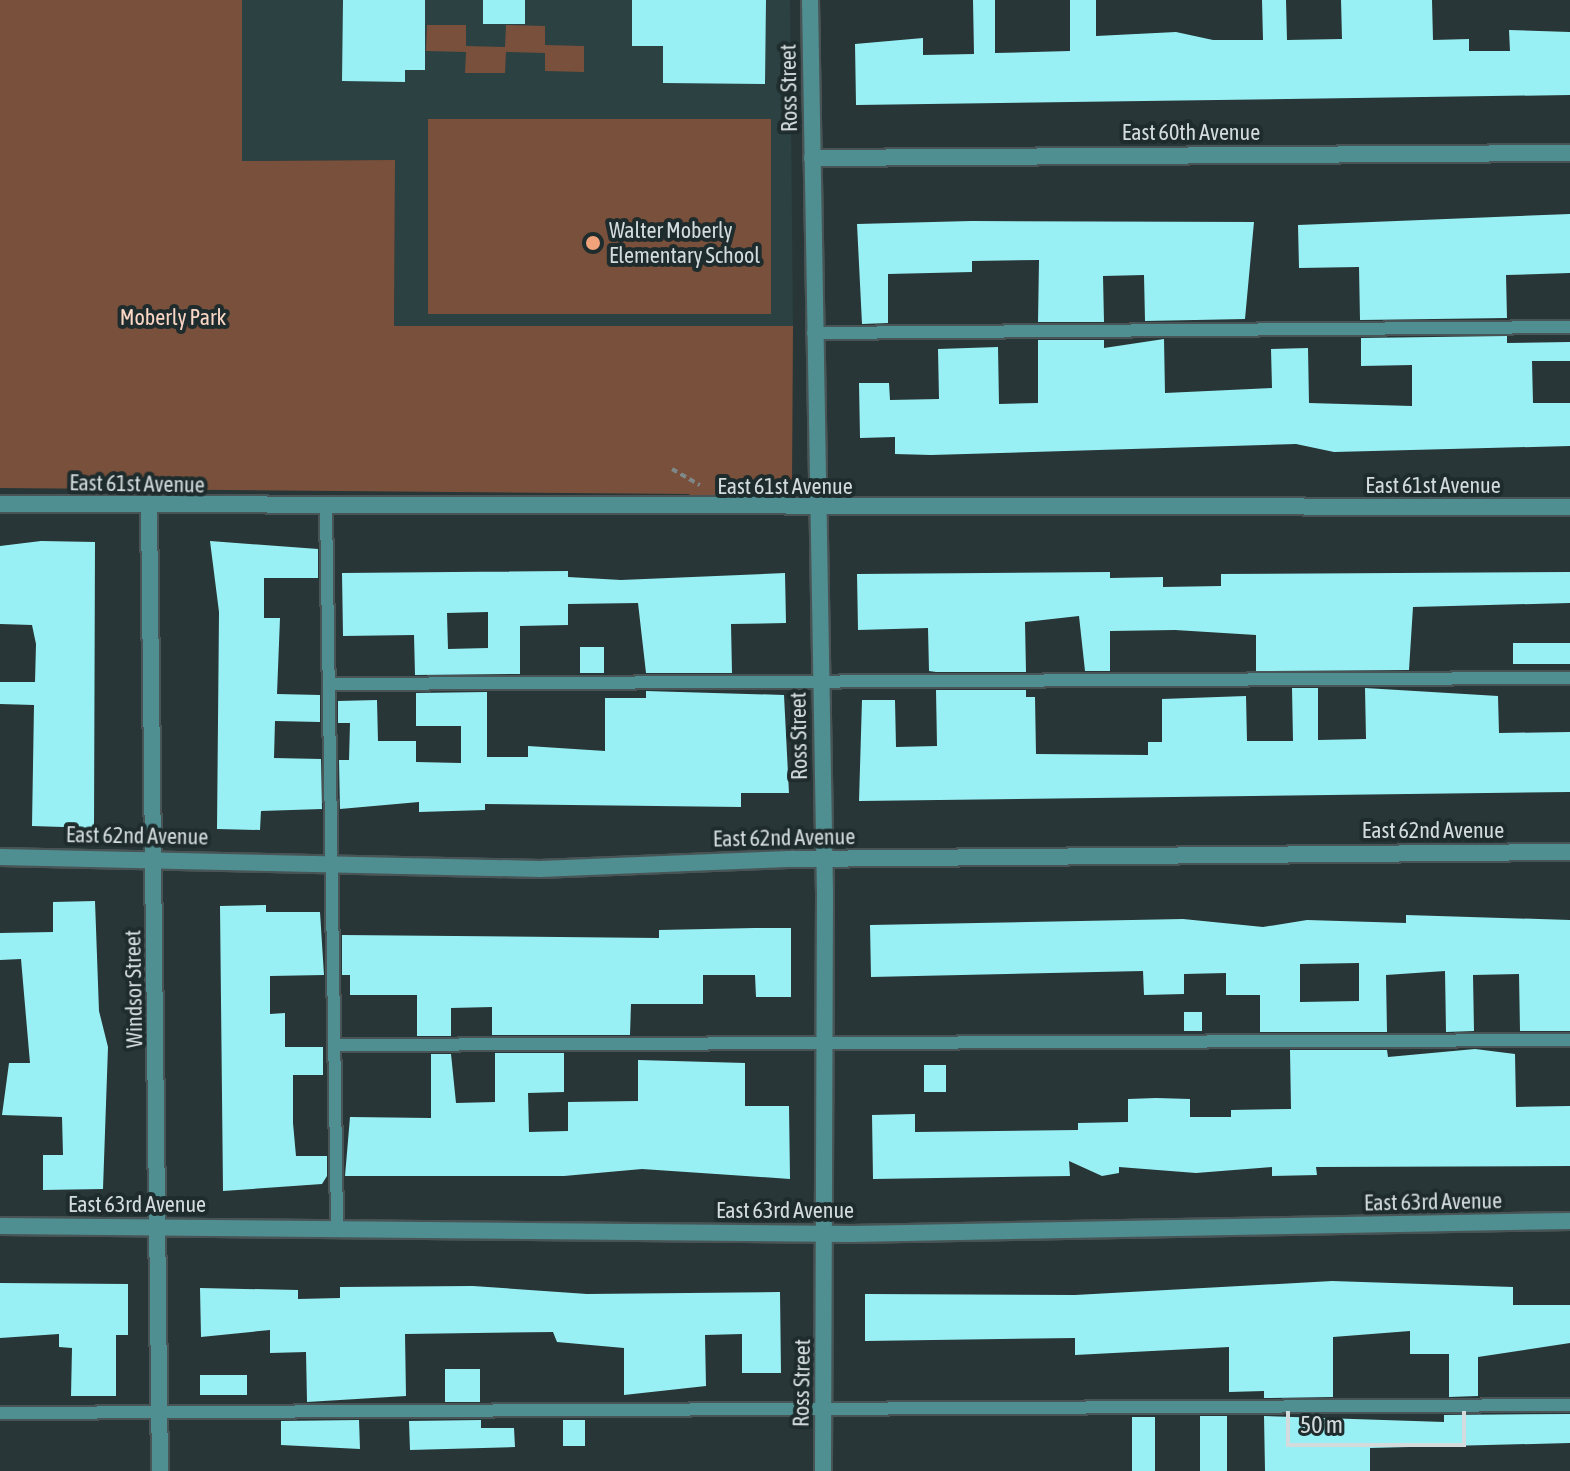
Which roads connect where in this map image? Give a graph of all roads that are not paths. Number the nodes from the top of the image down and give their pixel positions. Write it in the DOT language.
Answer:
graph roads {
  1 [pos="810,0"];
  2 [pos="1570,153"];
  3 [pos="812,158"];
  4 [pos="1570,327"];
  5 [pos="813,333"];
  6 [pos="0,504"];
  7 [pos="149,506"];
  8 [pos="326,507"];
  9 [pos="1570,507"];
  10 [pos="816,509"];
  11 [pos="1570,678"];
  12 [pos="819,680"];
  13 [pos="329,684"];
  14 [pos="1570,852"];
  15 [pos="0,857"];
  16 [pos="154,858"];
  17 [pos="824,859"];
  18 [pos="330,862"];
  19 [pos="1570,1040"];
  20 [pos="825,1042"];
  21 [pos="336,1045"];
  22 [pos="1570,1221"];
  23 [pos="0,1226"];
  24 [pos="337,1226"];
  25 [pos="159,1228"];
  26 [pos="827,1234"];
  27 [pos="1570,1405"];
  28 [pos="824,1409"];
  29 [pos="0,1413"];
  30 [pos="161,1413"];
  31 [pos="160,1471"];
  32 [pos="823,1471"];
  1 -- 3 [label="street, Ross Street"];
  2 -- 3 [label="street, East 60th Avenue"];
  3 -- 5 [label="street, Ross Street"];
  4 -- 5 [label="lane"];
  5 -- 10 [label="street, Ross Street"];
  6 -- 7 [label="street, East 61st Avenue"];
  7 -- 8 [label="street, East 61st Avenue"];
  7 -- 16 [label="street, Windsor Street"];
  8 -- 10 [label="street, East 61st Avenue"];
  8 -- 13 [label="lane"];
  9 -- 10 [label="street, East 61st Avenue"];
  10 -- 12 [label="street, Ross Street"];
  11 -- 12 [label="lane"];
  12 -- 13 [label="lane"];
  12 -- 17 [label="street, Ross Street"];
  13 -- 18 [label="lane"];
  14 -- 17 [label="street, East 62nd Avenue"];
  15 -- 16 [label="street, East 62nd Avenue"];
  16 -- 18 [label="street, East 62nd Avenue"];
  16 -- 25 [label="street, Windsor Street"];
  17 -- 18 [label="street, East 62nd Avenue"];
  17 -- 20 [label="street, Ross Street"];
  18 -- 21 [label="lane"];
  19 -- 20 [label="lane"];
  20 -- 21 [label="lane"];
  20 -- 26 [label="street, Ross Street"];
  21 -- 24 [label="lane"];
  22 -- 26 [label="street, East 63rd Avenue"];
  23 -- 25 [label="street, East 63rd Avenue"];
  24 -- 25 [label="street, East 63rd Avenue"];
  24 -- 26 [label="street, East 63rd Avenue"];
  25 -- 30 [label="street, Windsor Street"];
  26 -- 28 [label="street, Ross Street"];
  27 -- 28 [label="lane"];
  28 -- 30 [label="lane"];
  28 -- 32 [label="street, Ross Street"];
  29 -- 30 [label="lane"];
  30 -- 31 [label="street, Windsor Street"];
}
